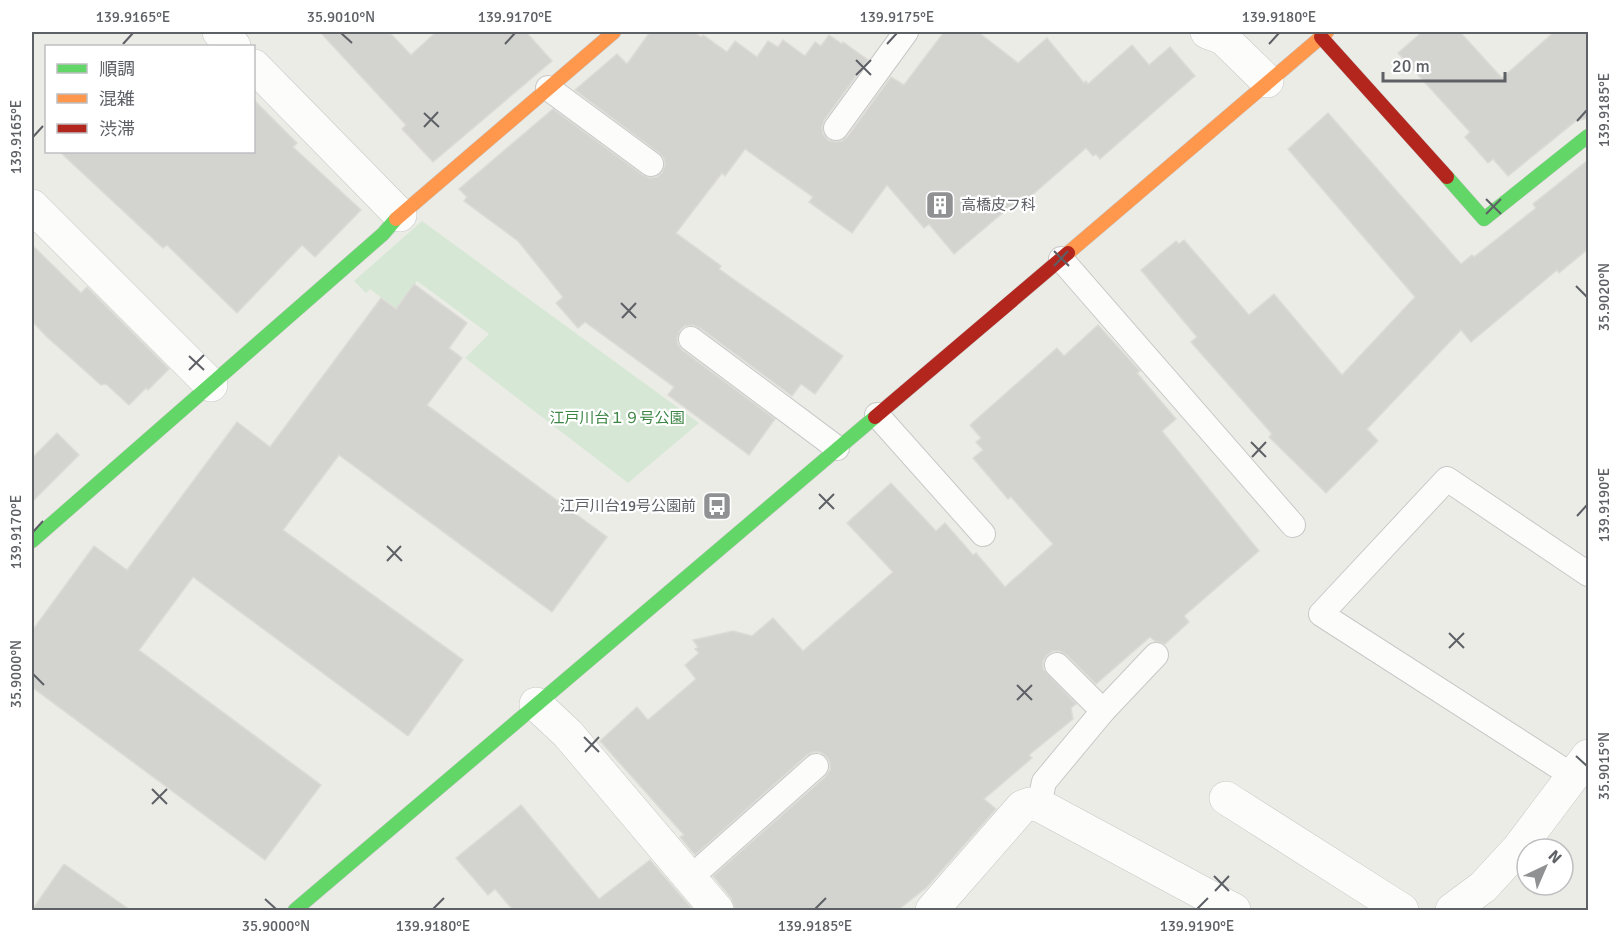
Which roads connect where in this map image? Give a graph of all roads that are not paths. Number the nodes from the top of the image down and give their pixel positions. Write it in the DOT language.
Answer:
graph roads {
  1 [pos="614,32"];
  2 [pos="906,32"];
  3 [pos="1208,32"];
  4 [pos="1324,34"];
  5 [pos="255,67"];
  6 [pos="1267,81"];
  7 [pos="548,88"];
  8 [pos="836,128"];
  9 [pos="1588,136"];
  10 [pos="651,164"];
  11 [pos="32,206"];
  12 [pos="400,216"];
  13 [pos="1061,259"];
  14 [pos="691,339"];
  15 [pos="211,385"];
  16 [pos="877,415"];
  17 [pos="837,448"];
  18 [pos="1293,525"];
  19 [pos="982,534"];
  20 [pos="32,541"];
  21 [pos="1588,574"];
  22 [pos="1156,655"];
  23 [pos="1057,665"];
  24 [pos="536,704"];
  25 [pos="1103,711"];
  26 [pos="816,766"];
  27 [pos="1581,766"];
  28 [pos="1226,798"];
  29 [pos="1039,805"];
  30 [pos="690,878"];
  31 [pos="295,910"];
  32 [pos="717,910"];
  33 [pos="932,910"];
  34 [pos="1234,910"];
  35 [pos="1402,910"];
  36 [pos="1452,910"];
  1 -- 7 [label="street"];
  2 -- 8 [label="lane"];
  3 -- 6 [label="street"];
  4 -- 6 [label="street"];
  4 -- 9 [label="street"];
  5 -- 12 [label="street"];
  6 -- 13 [label="street"];
  7 -- 10 [label="lane"];
  7 -- 12 [label="street"];
  11 -- 15 [label="street"];
  12 -- 15 [label="street"];
  13 -- 16 [label="street"];
  13 -- 18 [label="lane"];
  14 -- 17 [label="lane"];
  15 -- 20 [label="street"];
  16 -- 17 [label="street"];
  16 -- 19 [label="lane"];
  17 -- 24 [label="street"];
  21 -- 27 [label="lane"];
  22 -- 25 [label="lane"];
  23 -- 25 [label="lane"];
  24 -- 30 [label="street"];
  24 -- 31 [label="street"];
  25 -- 29 [label="lane"];
  26 -- 30 [label="lane"];
  27 -- 36 [label="street"];
  28 -- 35 [label="street"];
  29 -- 33 [label="street"];
  29 -- 34 [label="street"];
  30 -- 32 [label="street"];
}
